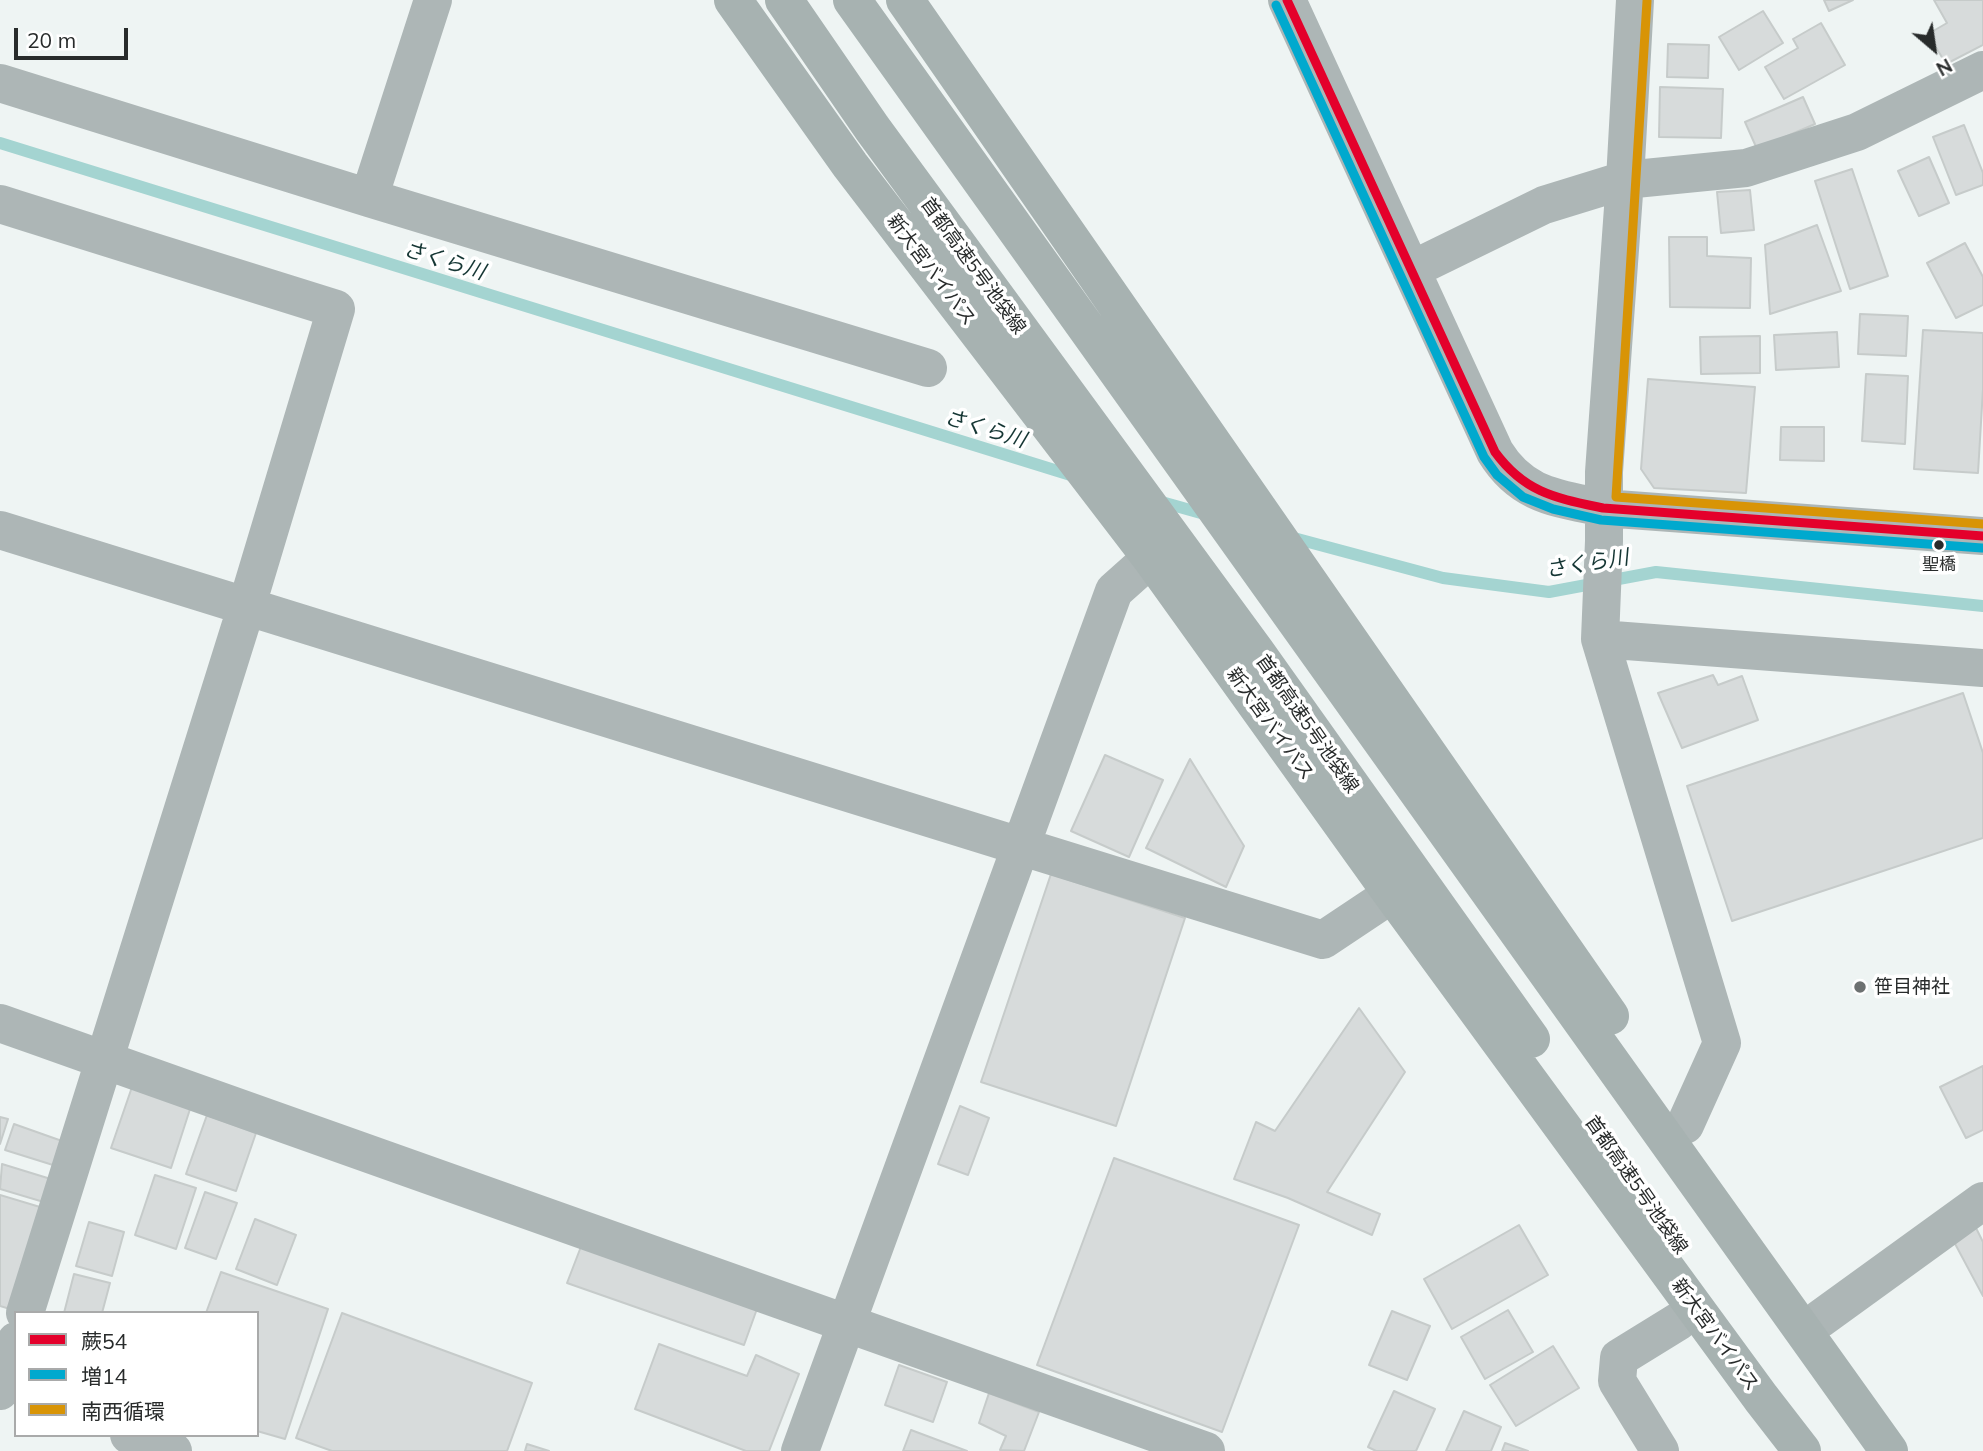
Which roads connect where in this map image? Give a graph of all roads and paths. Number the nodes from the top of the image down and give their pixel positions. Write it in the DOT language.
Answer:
graph roads {
  1 [pos="433,0"];
  2 [pos="733,0"];
  3 [pos="784,0"];
  4 [pos="852,0"];
  5 [pos="905,0"];
  6 [pos="1287,0"];
  7 [pos="1634,0"];
  8 [pos="1983,70"];
  9 [pos="0,83"];
  10 [pos="1625,180"];
  11 [pos="369,198"];
  12 [pos="0,205"];
  13 [pos="1411,270"];
  14 [pos="928,368"];
  15 [pos="1603,508"];
  16 [pos="0,530"];
  17 [pos="1983,536"];
  18 [pos="1151,558"];
  19 [pos="247,605"];
  20 [pos="1601,624"];
  21 [pos="1983,668"];
  22 [pos="1021,846"];
  23 [pos="1392,894"];
  24 [pos="0,1023"];
  25 [pos="105,1060"];
  26 [pos="1542,1098"];
  27 [pos="1685,1125"];
  28 [pos="1983,1200"];
  29 [pos="26,1311"];
  30 [pos="1820,1319"];
  31 [pos="1679,1321"];
  32 [pos="847,1324"];
  33 [pos="14,1347"];
  34 [pos="0,1389"];
  35 [pos="134,1437"];
  36 [pos="173,1451"];
  37 [pos="800,1451"];
  38 [pos="1206,1451"];
  39 [pos="1660,1451"];
  40 [pos="1769,1451"];
  41 [pos="1802,1451"];
  42 [pos="1825,1451"];
  43 [pos="1889,1451"];
  44 [pos="1913,1451"];
  1 -- 11 [label="street"];
  2 -- 18 [label="highway, 新大宮バイパス"];
  3 -- 42 [label="highway, 首都高速5号池袋線"];
  4 -- 43 [label="highway"];
  5 -- 27 [label="highway"];
  6 -- 13 [label="street"];
  7 -- 10 [label="street"];
  8 -- 10 [label="street"];
  9 -- 11 [label="street"];
  10 -- 13 [label="street"];
  10 -- 15 [label="street"];
  11 -- 14 [label="street"];
  12 -- 19 [label="street"];
  13 -- 15 [label="street"];
  15 -- 17 [label="street"];
  15 -- 20 [label="street"];
  16 -- 19 [label="street"];
  18 -- 22 [label="street"];
  18 -- 23 [label="highway, 新大宮バイパス"];
  19 -- 22 [label="street"];
  19 -- 25 [label="street"];
  20 -- 21 [label="street"];
  20 -- 27 [label="street"];
  22 -- 23 [label="street"];
  22 -- 32 [label="street"];
  23 -- 26 [label="highway, 新大宮バイパス"];
  24 -- 25 [label="street"];
  25 -- 29 [label="street"];
  25 -- 32 [label="street"];
  26 -- 31 [label="highway"];
  26 -- 41 [label="highway, 新大宮バイパス"];
  27 -- 30 [label="highway"];
  28 -- 30 [label="street"];
  30 -- 44 [label="highway"];
  31 -- 39 [label="street"];
  31 -- 40 [label="highway"];
  32 -- 37 [label="street"];
  32 -- 38 [label="street"];
  33 -- 34 [label="street"];
  35 -- 36 [label="street"];
}
